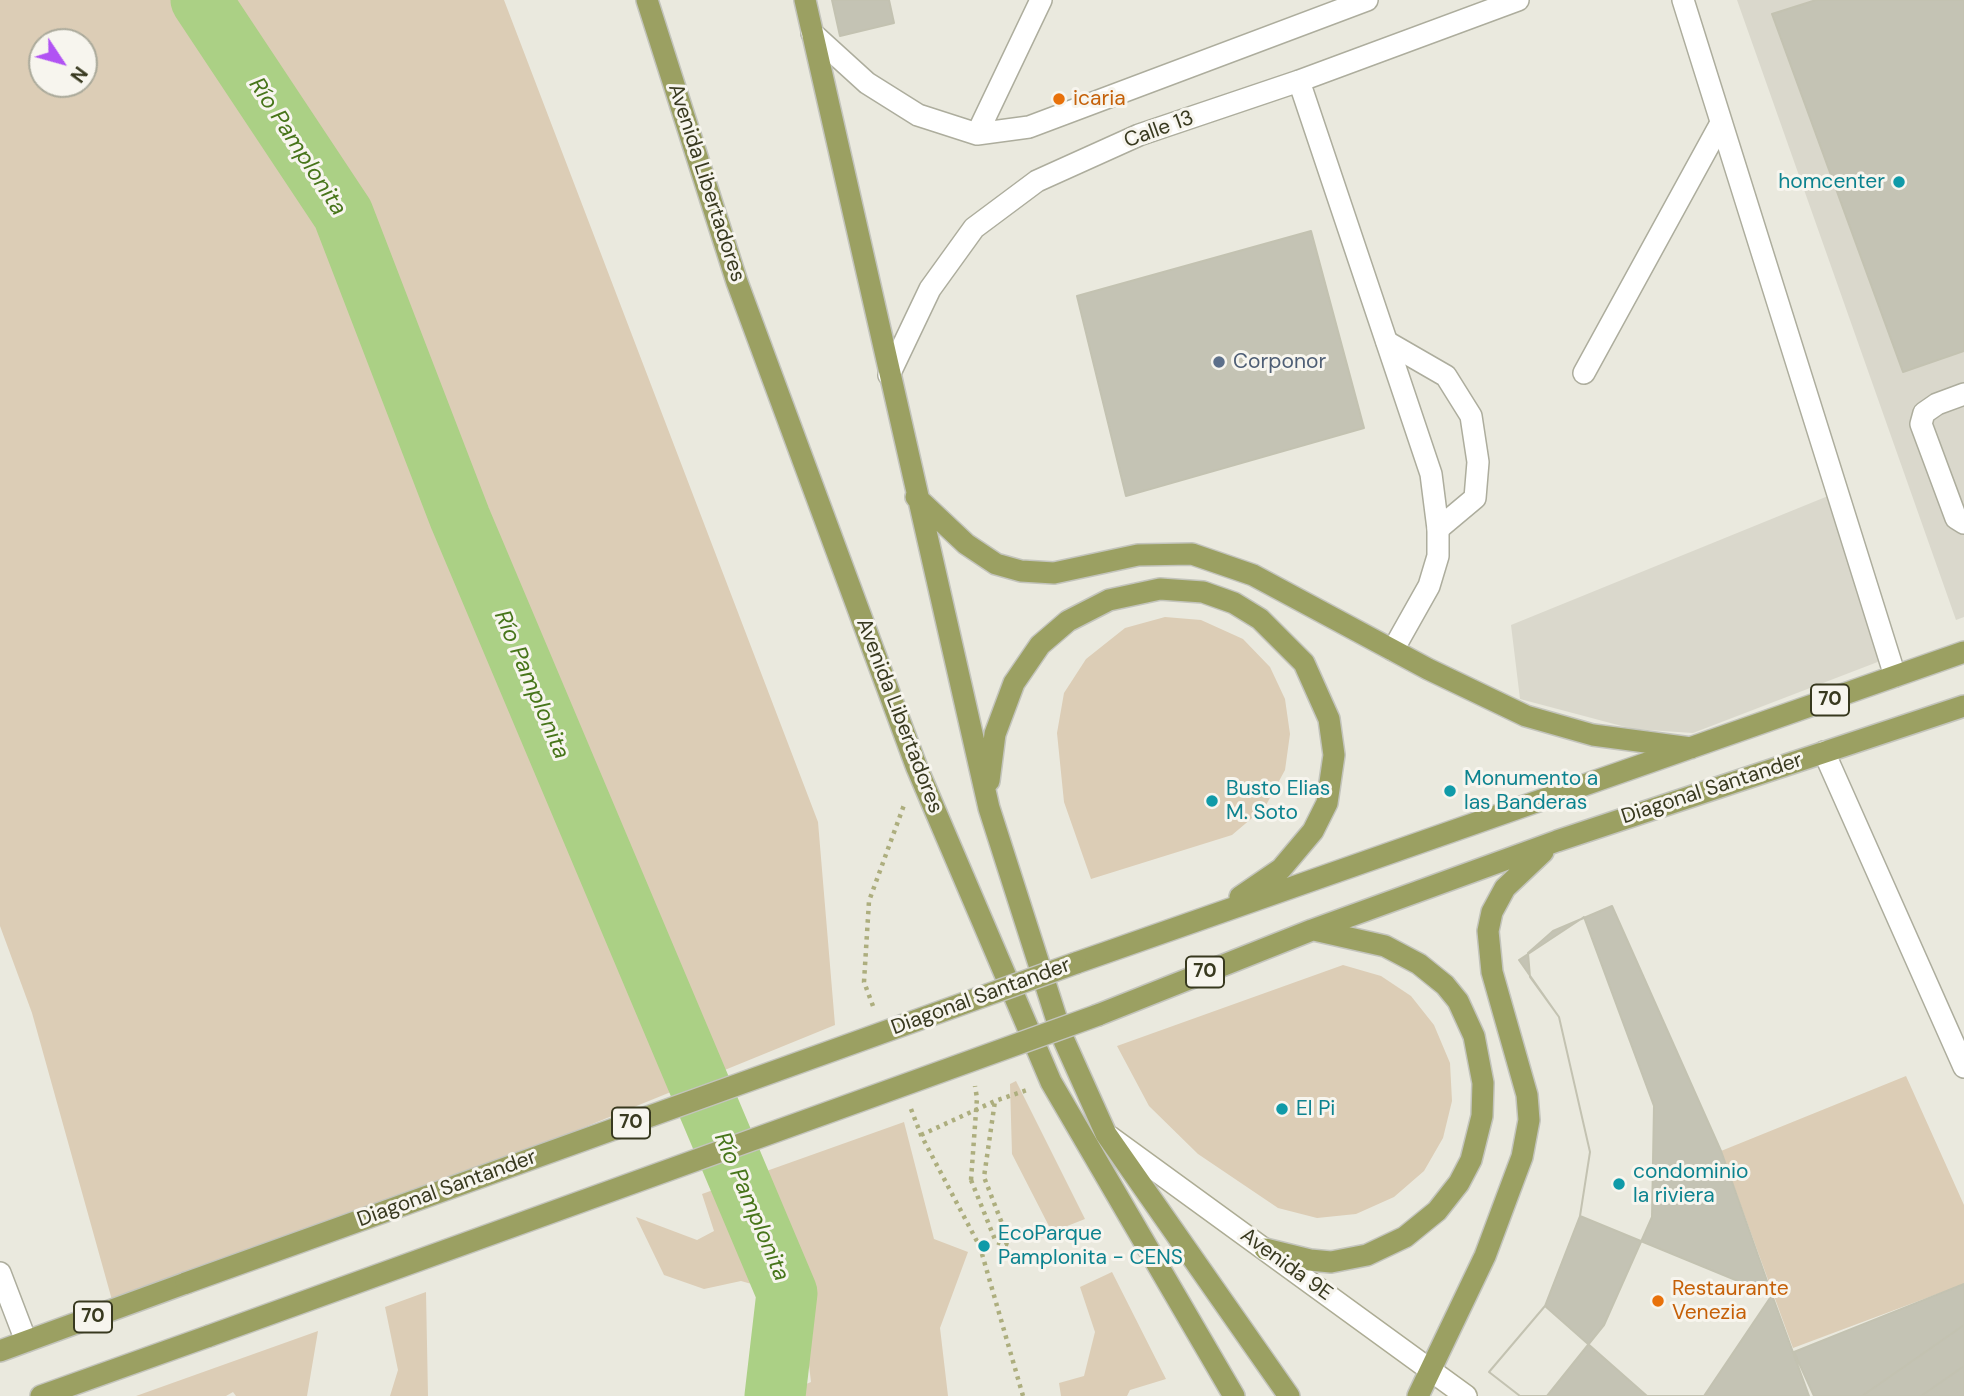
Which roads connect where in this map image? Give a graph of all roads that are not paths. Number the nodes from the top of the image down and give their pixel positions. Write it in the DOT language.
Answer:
graph roads {
  1 [pos="648,0"];
  2 [pos="805,0"];
  3 [pos="1041,0"];
  4 [pos="1324,0"];
  5 [pos="1367,0"];
  6 [pos="1518,0"];
  7 [pos="1683,0"];
  8 [pos="1314,19"];
  9 [pos="812,33"];
  10 [pos="1299,82"];
  11 [pos="1721,123"];
  12 [pos="977,134"];
  13 [pos="1387,342"];
  14 [pos="1584,373"];
  15 [pos="889,375"];
  16 [pos="1964,394"];
  17 [pos="916,497"];
  18 [pos="1964,523"];
  19 [pos="1438,528"];
  20 [pos="1393,650"];
  21 [pos="1964,652"];
  22 [pos="1895,676"];
  23 [pos="1964,706"];
  24 [pos="1697,748"];
  25 [pos="1824,752"];
  26 [pos="989,808"];
  27 [pos="1557,841"];
  28 [pos="1202,919"];
  29 [pos="1312,930"];
  30 [pos="1964,1067"];
  31 [pos="1106,1134"];
  32 [pos="1265,1249"];
  33 [pos="2,1283"];
  34 [pos="26,1341"];
  35 [pos="0,1350"];
  36 [pos="1430,1371"];
  37 [pos="41,1396"];
  38 [pos="1234,1396"];
  39 [pos="1289,1396"];
  40 [pos="1418,1396"];
  41 [pos="1466,1396"];
  1 -- 38 [label="main road, Avenida Libertadores"];
  2 -- 9 [label="main road"];
  3 -- 12 [label="street"];
  4 -- 8 [label="street"];
  5 -- 8 [label="street"];
  6 -- 10 [label="street, Calle 13"];
  7 -- 11 [label="street"];
  8 -- 12 [label="street"];
  9 -- 12 [label="street"];
  9 -- 15 [label="main road"];
  10 -- 13 [label="street"];
  10 -- 15 [label="street, Calle 13"];
  11 -- 14 [label="street"];
  11 -- 22 [label="street"];
  13 -- 19 [label="street"];
  13 -- 19 [label="street"];
  15 -- 17 [label="main road"];
  16 -- 18 [label="street"];
  17 -- 20 [label="main road"];
  17 -- 26 [label="main road"];
  19 -- 20 [label="street"];
  20 -- 24 [label="main road"];
  21 -- 22 [label="main road, Diagonal Santander / 70"];
  22 -- 24 [label="main road, Diagonal Santander / 70"];
  23 -- 25 [label="main road, Diagonal Santander / 70"];
  24 -- 28 [label="main road, Diagonal Santander / 70"];
  25 -- 27 [label="main road, Diagonal Santander / 70"];
  25 -- 30 [label="street"];
  26 -- 28 [label="main road"];
  26 -- 31 [label="main road"];
  27 -- 29 [label="main road, Diagonal Santander / 70"];
  27 -- 36 [label="main road"];
  28 -- 34 [label="main road, Diagonal Santander / 70, bridge"];
  29 -- 32 [label="main road"];
  29 -- 37 [label="main road, Diagonal Santander / 70, bridge"];
  31 -- 32 [label="street, Avenida 9E"];
  31 -- 39 [label="main road"];
  32 -- 36 [label="street, Avenida 9E"];
  33 -- 34 [label="street"];
  34 -- 35 [label="main road, Diagonal Santander / 70"];
  36 -- 40 [label="main road"];
  36 -- 41 [label="street, Avenida 9E"];
}
